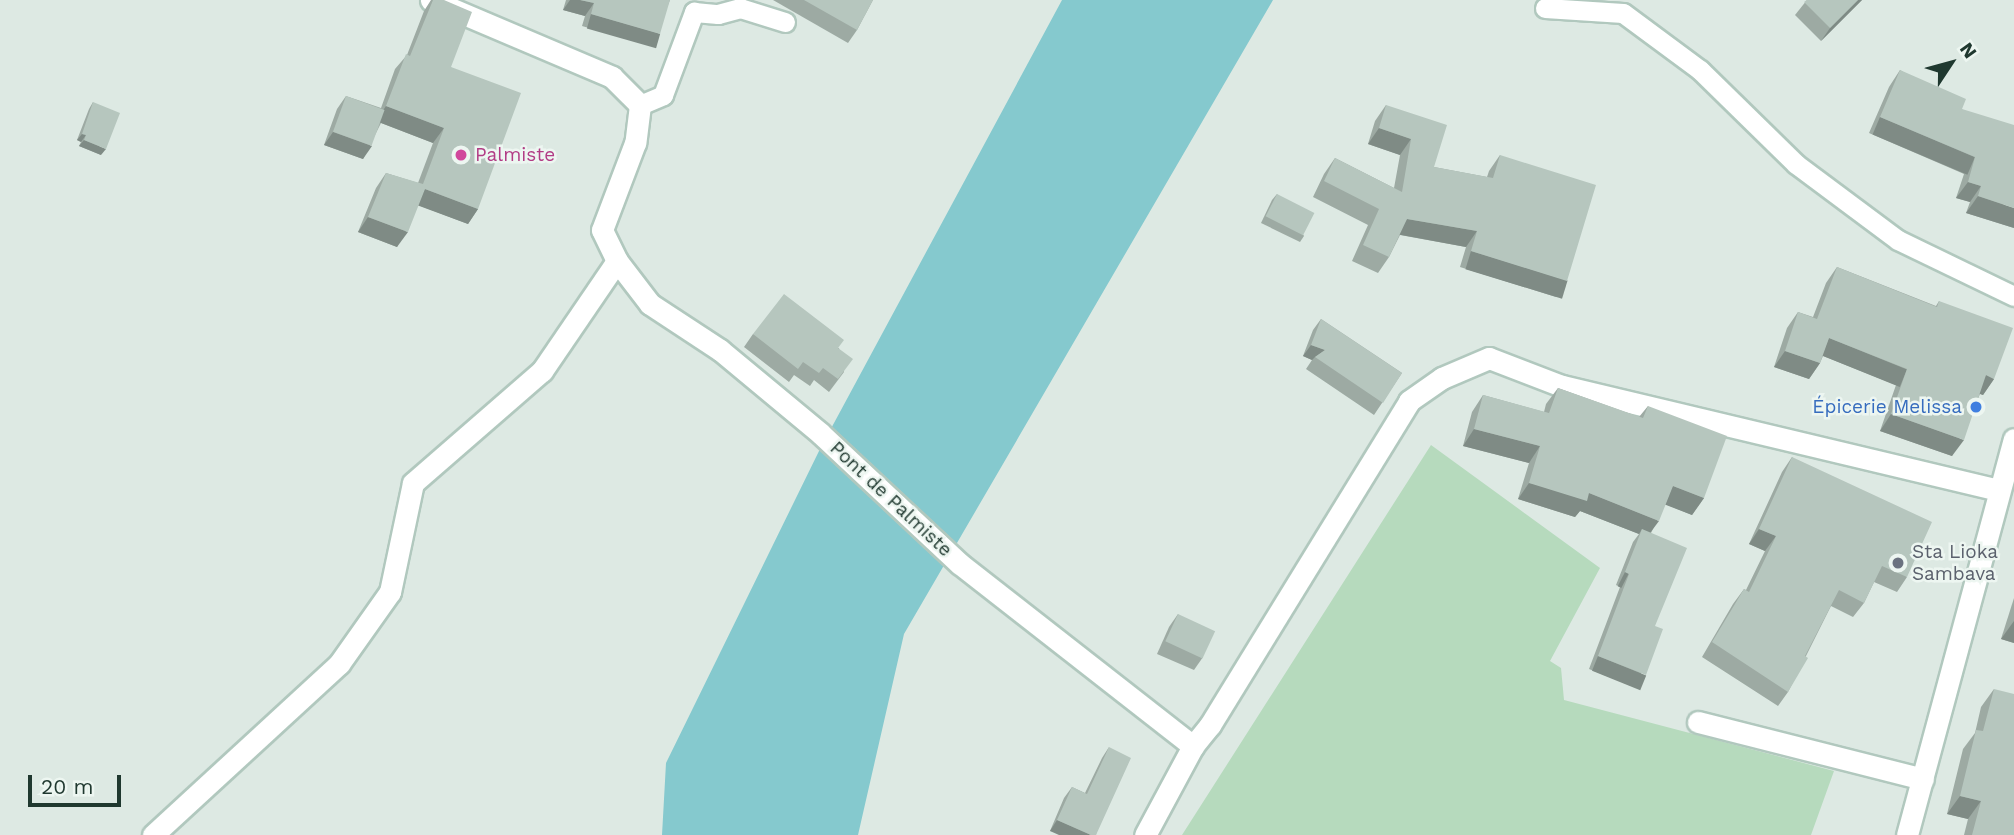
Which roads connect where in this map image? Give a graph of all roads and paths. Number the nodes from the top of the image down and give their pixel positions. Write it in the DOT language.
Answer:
graph roads {
  1 [pos="431,0"];
  2 [pos="1545,8"];
  3 [pos="785,22"];
  4 [pos="640,104"];
  5 [pos="617,261"];
  6 [pos="2014,296"];
  7 [pos="2014,439"];
  8 [pos="1998,490"];
  9 [pos="1699,723"];
  10 [pos="1193,746"];
  11 [pos="1923,779"];
  12 [pos="153,835"];
  13 [pos="1145,835"];
  14 [pos="1907,835"];
  1 -- 4 [label="street"];
  2 -- 6 [label="lane"];
  3 -- 4 [label="lane"];
  4 -- 5 [label="street, Pont de Palmiste"];
  5 -- 10 [label="street, Pont de Palmiste"];
  5 -- 12 [label="street"];
  7 -- 8 [label="street"];
  8 -- 10 [label="street"];
  8 -- 11 [label="street"];
  9 -- 11 [label="street"];
  10 -- 13 [label="street"];
  11 -- 14 [label="street"];
}
